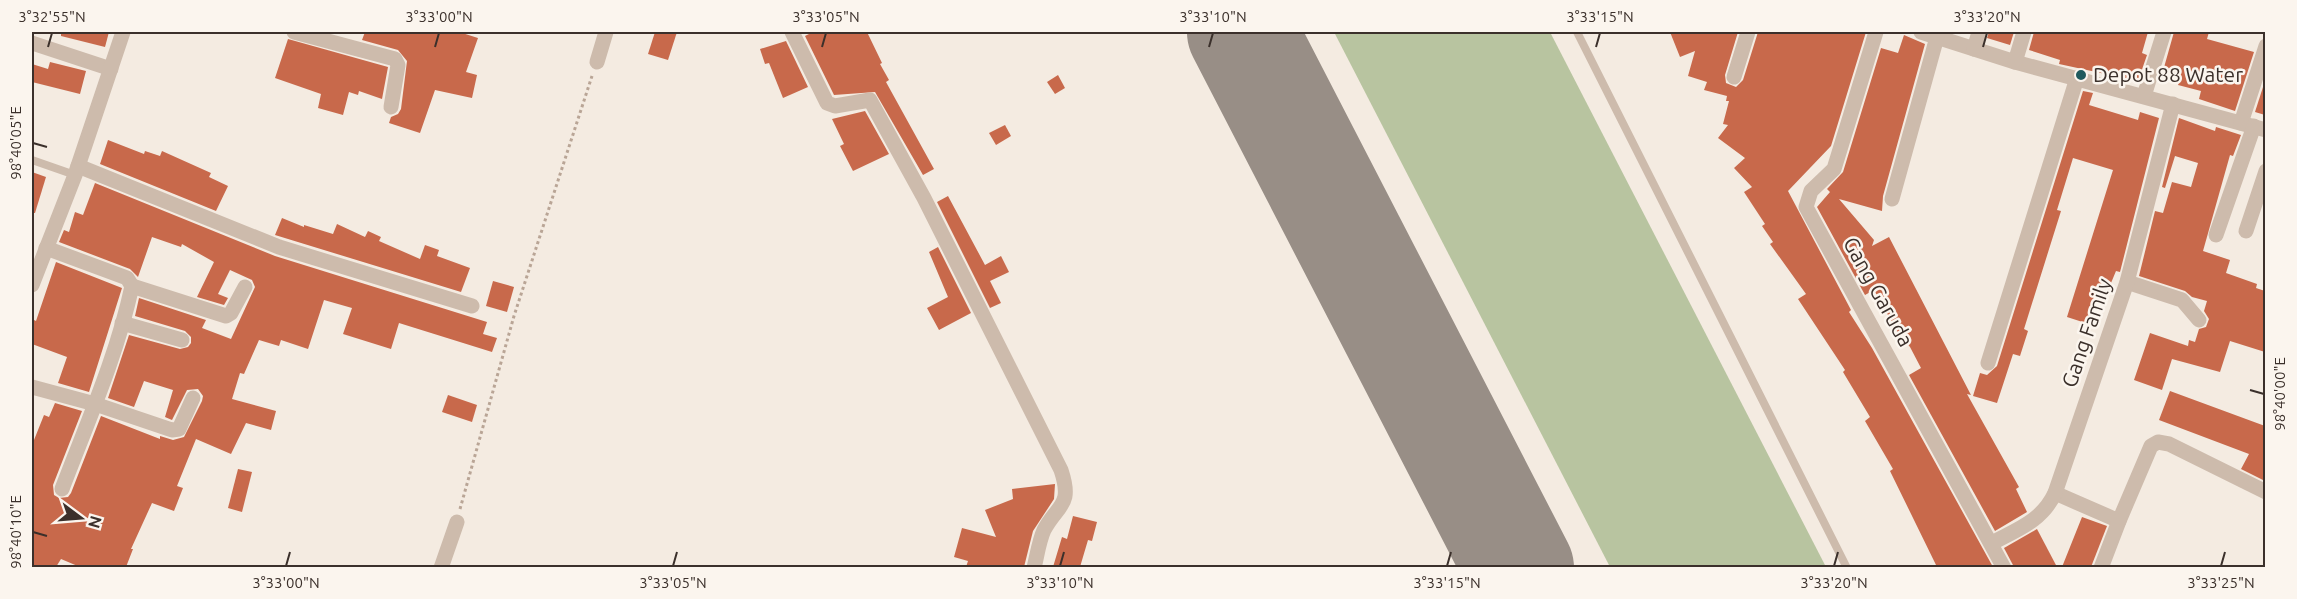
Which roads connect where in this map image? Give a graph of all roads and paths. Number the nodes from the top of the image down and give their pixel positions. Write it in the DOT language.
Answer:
graph roads {
  1 [pos="123,32"];
  2 [pos="294,32"];
  3 [pos="606,32"];
  4 [pos="792,32"];
  5 [pos="1577,32"];
  6 [pos="1748,32"];
  7 [pos="1876,32"];
  8 [pos="1921,32"];
  9 [pos="1979,32"];
  10 [pos="2024,32"];
  11 [pos="2164,32"];
  12 [pos="1937,37"];
  13 [pos="32,42"];
  14 [pos="2265,46"];
  15 [pos="1974,49"];
  16 [pos="597,62"];
  17 [pos="2015,62"];
  18 [pos="111,69"];
  19 [pos="1734,77"];
  20 [pos="2077,78"];
  21 [pos="2144,96"];
  22 [pos="2173,104"];
  23 [pos="391,107"];
  24 [pos="2253,126"];
  25 [pos="32,160"];
  26 [pos="76,171"];
  27 [pos="2265,171"];
  28 [pos="1892,199"];
  29 [pos="2246,231"];
  30 [pos="2216,235"];
  31 [pos="46,248"];
  32 [pos="2127,282"];
  33 [pos="32,285"];
  34 [pos="132,286"];
  35 [pos="245,287"];
  36 [pos="472,306"];
  37 [pos="2199,320"];
  38 [pos="122,323"];
  39 [pos="182,340"];
  40 [pos="1988,363"];
  41 [pos="32,387"];
  42 [pos="194,398"];
  43 [pos="95,404"];
  44 [pos="62,489"];
  45 [pos="2265,492"];
  46 [pos="2055,493"];
  47 [pos="2119,521"];
  48 [pos="457,522"];
  49 [pos="1992,543"];
  50 [pos="441,567"];
  51 [pos="1034,567"];
  52 [pos="1847,567"];
  53 [pos="2004,567"];
  54 [pos="2101,567"];
  1 -- 18 [label="street"];
  2 -- 23 [label="street"];
  3 -- 16 [label="street"];
  4 -- 51 [label="street"];
  5 -- 52 [label="lane"];
  6 -- 19 [label="street"];
  7 -- 49 [label="street, Gang Garuda"];
  8 -- 12 [label="street"];
  9 -- 15 [label="street"];
  10 -- 17 [label="street"];
  11 -- 21 [label="street"];
  12 -- 15 [label="street"];
  12 -- 28 [label="street"];
  13 -- 18 [label="street"];
  14 -- 24 [label="street"];
  15 -- 17 [label="street"];
  16 -- 48 [label="path"];
  17 -- 20 [label="street"];
  18 -- 26 [label="street"];
  20 -- 21 [label="street"];
  20 -- 40 [label="street"];
  21 -- 22 [label="street"];
  22 -- 24 [label="street"];
  22 -- 32 [label="street, Gang Family"];
  24 -- 30 [label="street"];
  25 -- 26 [label="lane"];
  26 -- 31 [label="street"];
  26 -- 36 [label="street"];
  27 -- 29 [label="street"];
  31 -- 33 [label="street"];
  31 -- 34 [label="street"];
  32 -- 37 [label="street"];
  32 -- 46 [label="street, Gang Family"];
  34 -- 35 [label="street"];
  34 -- 38 [label="street"];
  38 -- 39 [label="street"];
  38 -- 43 [label="street"];
  41 -- 43 [label="street"];
  42 -- 43 [label="street"];
  43 -- 44 [label="street"];
  45 -- 47 [label="street"];
  46 -- 47 [label="street"];
  46 -- 49 [label="street, Gang Family"];
  47 -- 54 [label="street"];
  48 -- 50 [label="street"];
  49 -- 53 [label="street, Gang Garuda"];
}
